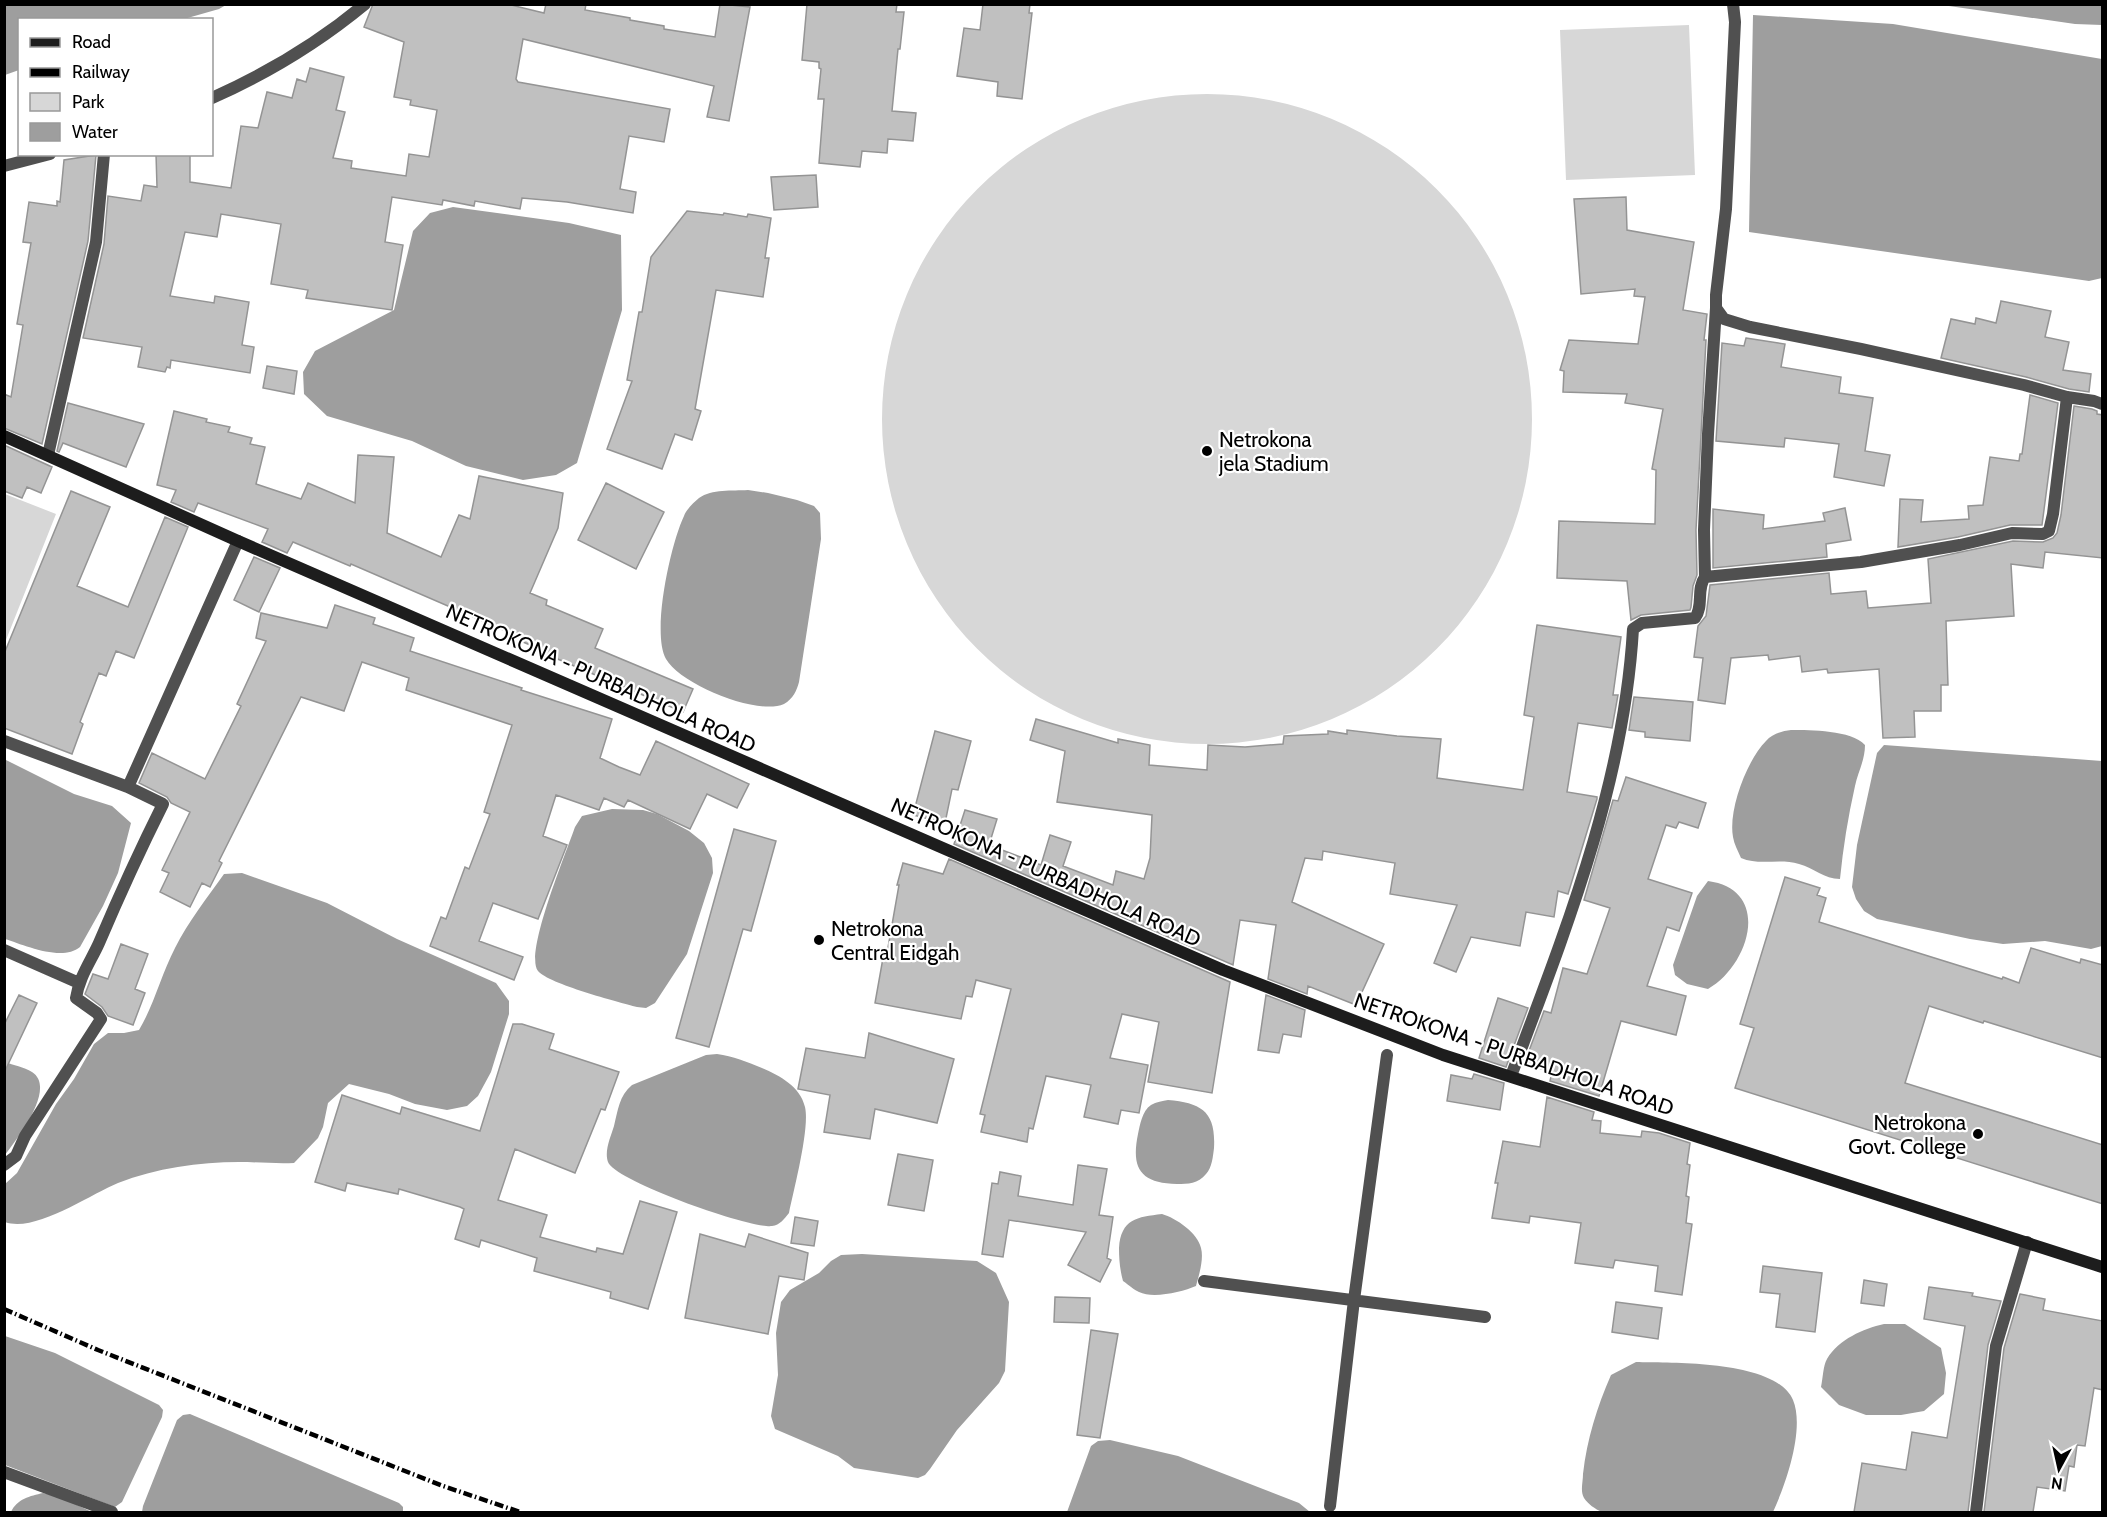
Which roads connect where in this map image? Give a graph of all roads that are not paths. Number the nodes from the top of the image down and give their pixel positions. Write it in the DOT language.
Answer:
graph roads {
  1 [pos="365,4"];
  2 [pos="1733,4"];
  3 [pos="213,97"];
  4 [pos="42,156"];
  5 [pos="104,156"];
  6 [pos="4,166"];
  7 [pos="1716,308"];
  8 [pos="2067,397"];
  9 [pos="2103,404"];
  10 [pos="4,436"];
  11 [pos="48,456"];
  12 [pos="238,541"];
  13 [pos="1705,577"];
  14 [pos="4,741"];
  15 [pos="128,787"];
  16 [pos="4,950"];
  17 [pos="79,983"];
  18 [pos="1387,1055"];
  19 [pos="1511,1076"];
  20 [pos="4,1165"];
  21 [pos="2027,1242"];
  22 [pos="2103,1266"];
  23 [pos="1204,1281"];
  24 [pos="1354,1300"];
  25 [pos="1485,1317"];
  26 [pos="4,1472"];
  27 [pos="1330,1506"];
  28 [pos="112,1512"];
  29 [pos="1976,1512"];
  1 -- 3 [label="street"];
  2 -- 7 [label="street"];
  4 -- 6 [label="street"];
  5 -- 11 [label="street"];
  7 -- 8 [label="street"];
  7 -- 13 [label="street"];
  8 -- 9 [label="street"];
  8 -- 13 [label="street"];
  10 -- 11 [label="main road, NETROKONA - PURBADHOLA ROAD"];
  11 -- 12 [label="main road, NETROKONA - PURBADHOLA ROAD"];
  12 -- 15 [label="street"];
  12 -- 19 [label="main road, NETROKONA - PURBADHOLA ROAD"];
  13 -- 19 [label="street"];
  14 -- 15 [label="street"];
  15 -- 17 [label="street"];
  16 -- 17 [label="street"];
  17 -- 20 [label="street"];
  18 -- 24 [label="street"];
  19 -- 21 [label="main road, NETROKONA - PURBADHOLA ROAD"];
  21 -- 22 [label="main road, NETROKONA - PURBADHOLA ROAD"];
  21 -- 29 [label="street"];
  23 -- 24 [label="street"];
  24 -- 25 [label="street"];
  24 -- 27 [label="street"];
  26 -- 28 [label="street"];
}
